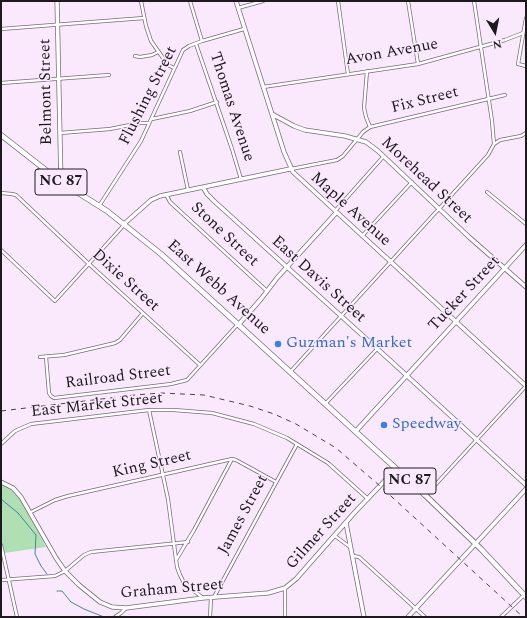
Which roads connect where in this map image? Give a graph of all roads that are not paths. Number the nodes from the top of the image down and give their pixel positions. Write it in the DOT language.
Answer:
graph roads {
  1 [pos="57,1"];
  2 [pos="141,1"];
  3 [pos="190,1"];
  4 [pos="236,1"];
  5 [pos="263,1"];
  6 [pos="338,1"];
  7 [pos="408,1"];
  8 [pos="474,1"];
  9 [pos="238,8"];
  10 [pos="144,18"];
  11 [pos="526,18"];
  12 [pos="57,25"];
  13 [pos="525,28"];
  14 [pos="1,29"];
  15 [pos="244,29"];
  16 [pos="523,33"];
  17 [pos="202,42"];
  18 [pos="196,44"];
  19 [pos="481,47"];
  20 [pos="158,52"];
  21 [pos="135,56"];
  22 [pos="418,64"];
  23 [pos="526,66"];
  24 [pos="174,68"];
  25 [pos="367,71"];
  26 [pos="348,74"];
  27 [pos="109,75"];
  28 [pos="58,79"];
  29 [pos="1,83"];
  30 [pos="263,87"];
  31 [pos="505,95"];
  32 [pos="488,98"];
  33 [pos="217,102"];
  34 [pos="272,114"];
  35 [pos="152,119"];
  36 [pos="149,123"];
  37 [pos="370,127"];
  38 [pos="60,133"];
  39 [pos="526,133"];
  40 [pos="1,135"];
  41 [pos="356,139"];
  42 [pos="494,144"];
  43 [pos="180,152"];
  44 [pos="383,157"];
  45 [pos="290,169"];
  46 [pos="241,179"];
  47 [pos="61,182"];
  48 [pos="412,182"];
  49 [pos="203,187"];
  50 [pos="188,190"];
  51 [pos="487,192"];
  52 [pos="1,193"];
  53 [pos="166,194"];
  54 [pos="99,206"];
  55 [pos="439,208"];
  56 [pos="335,212"];
  57 [pos="124,224"];
  58 [pos="526,224"];
  59 [pos="362,236"];
  60 [pos="526,245"];
  61 [pos="1,250"];
  62 [pos="391,263"];
  63 [pos="89,264"];
  64 [pos="287,267"];
  65 [pos="505,268"];
  66 [pos="526,287"];
  67 [pos="267,292"];
  68 [pos="143,313"];
  69 [pos="341,316"];
  70 [pos="456,322"];
  71 [pos="239,324"];
  72 [pos="377,349"];
  73 [pos="40,357"];
  74 [pos="46,357"];
  75 [pos="200,365"];
  76 [pos="291,371"];
  77 [pos="406,375"];
  78 [pos="526,386"];
  79 [pos="326,403"];
  80 [pos="148,410"];
  81 [pos="356,431"];
  82 [pos="476,440"];
  83 [pos="1,444"];
  84 [pos="297,444"];
  85 [pos="232,459"];
  86 [pos="396,469"];
  87 [pos="162,475"];
  88 [pos="1,482"];
  89 [pos="276,482"];
  90 [pos="526,485"];
  91 [pos="526,490"];
  92 [pos="425,495"];
  93 [pos="368,499"];
  94 [pos="31,512"];
  95 [pos="346,523"];
  96 [pos="335,536"];
  97 [pos="174,542"];
  98 [pos="188,542"];
  99 [pos="476,544"];
  100 [pos="1,545"];
  101 [pos="350,548"];
  102 [pos="353,556"];
  103 [pos="176,560"];
  104 [pos="65,571"];
  105 [pos="1,580"];
  106 [pos="9,580"];
  107 [pos="285,588"];
  108 [pos="526,595"];
  109 [pos="203,598"];
  110 [pos="212,598"];
  111 [pos="126,608"];
  112 [pos="416,609"];
  113 [pos="17,617"];
  114 [pos="115,617"];
  115 [pos="210,617"];
  116 [pos="285,617"];
  117 [pos="364,617"];
  118 [pos="408,617"];
  119 [pos="425,617"];
  120 [pos="501,617"];
  1 -- 12 [label="street, Belmont Street"];
  2 -- 10 [label="street"];
  3 -- 17 [label="street, Thomas Avenue"];
  4 -- 9 [label="street, Maple Avenue"];
  5 -- 9 [label="street"];
  6 -- 26 [label="street"];
  7 -- 22 [label="street"];
  8 -- 19 [label="street"];
  9 -- 15 [label="street, Maple Avenue"];
  10 -- 12 [label="street"];
  10 -- 20 [label="street"];
  11 -- 13 [label="street"];
  12 -- 14 [label="street"];
  12 -- 28 [label="street, Belmont Street"];
  13 -- 16 [label="street"];
  15 -- 17 [label="street, Flushing Street"];
  15 -- 30 [label="street, Maple Avenue"];
  16 -- 19 [label="street, Avon Avenue"];
  16 -- 23 [label="street"];
  17 -- 18 [label="street, Flushing Street"];
  18 -- 24 [label="street, Flushing Street"];
  18 -- 33 [label="street, Thomas Avenue"];
  19 -- 22 [label="street, Avon Avenue"];
  19 -- 32 [label="street"];
  20 -- 21 [label="street"];
  20 -- 24 [label="street"];
  22 -- 25 [label="street, Avon Avenue"];
  24 -- 35 [label="street, Flushing Street"];
  25 -- 26 [label="street, Avon Avenue"];
  25 -- 37 [label="street"];
  26 -- 30 [label="street, Avon Avenue"];
  27 -- 28 [label="street"];
  28 -- 29 [label="street"];
  28 -- 38 [label="street, Belmont Street"];
  30 -- 34 [label="street, Maple Avenue"];
  31 -- 32 [label="street, Fix Street"];
  32 -- 37 [label="street, Fix Street"];
  32 -- 42 [label="street"];
  33 -- 35 [label="street"];
  33 -- 46 [label="street, Thomas Avenue"];
  34 -- 41 [label="street, Morehead Street"];
  34 -- 45 [label="street, Maple Avenue"];
  35 -- 36 [label="street, Flushing Street"];
  36 -- 38 [label="street"];
  36 -- 54 [label="street, Flushing Street"];
  37 -- 41 [label="street, Fix Street"];
  38 -- 47 [label="street, Belmont Street"];
  39 -- 42 [label="street"];
  40 -- 47 [label="highway, East Webb Avenue / NC 87"];
  41 -- 44 [label="street, Morehead Street"];
  41 -- 45 [label="street, Fix Street"];
  42 -- 55 [label="street"];
  43 -- 50 [label="street"];
  44 -- 48 [label="street, Morehead Street"];
  44 -- 56 [label="street"];
  45 -- 46 [label="street"];
  45 -- 56 [label="street, Maple Avenue"];
  46 -- 49 [label="street"];
  47 -- 54 [label="highway, East Webb Avenue / NC 87"];
  48 -- 55 [label="street, Morehead Street"];
  48 -- 59 [label="street"];
  49 -- 50 [label="street"];
  49 -- 64 [label="street, East Davis Street"];
  50 -- 53 [label="street"];
  51 -- 58 [label="street"];
  52 -- 63 [label="street, Dixie Street"];
  53 -- 57 [label="street"];
  53 -- 67 [label="street, Stone Street"];
  54 -- 57 [label="highway, East Webb Avenue / NC 87"];
  55 -- 62 [label="street"];
  55 -- 65 [label="street, Morehead Street"];
  56 -- 59 [label="street, Maple Avenue"];
  56 -- 64 [label="street"];
  57 -- 63 [label="street"];
  57 -- 71 [label="highway, East Webb Avenue / NC 87"];
  59 -- 62 [label="street, Maple Avenue"];
  60 -- 65 [label="street, Tucker Street"];
  61 -- 63 [label="street"];
  62 -- 69 [label="street"];
  62 -- 70 [label="street, Maple Avenue"];
  63 -- 68 [label="street, Dixie Street"];
  64 -- 67 [label="street"];
  64 -- 69 [label="street, East Davis Street"];
  65 -- 66 [label="street, Morehead Street"];
  65 -- 70 [label="street, Tucker Street"];
  67 -- 71 [label="street"];
  68 -- 74 [label="street"];
  68 -- 75 [label="street, Dixie Street"];
  69 -- 72 [label="street, East Davis Street"];
  69 -- 76 [label="street"];
  70 -- 77 [label="street, Tucker Street"];
  70 -- 78 [label="street, Maple Avenue"];
  71 -- 75 [label="street"];
  71 -- 76 [label="highway, East Webb Avenue / NC 87"];
  72 -- 77 [label="street, East Davis Street"];
  72 -- 79 [label="street"];
  73 -- 74 [label="street"];
  74 -- 75 [label="street, Railroad Street"];
  76 -- 79 [label="highway, East Webb Avenue / NC 87"];
  77 -- 81 [label="street, Tucker Street"];
  77 -- 82 [label="street, East Davis Street"];
  78 -- 82 [label="street"];
  79 -- 81 [label="highway, East Webb Avenue / NC 87"];
  80 -- 83 [label="street, East Market Street"];
  80 -- 84 [label="street, East Market Street"];
  80 -- 87 [label="street"];
  81 -- 86 [label="highway, East Webb Avenue / NC 87"];
  82 -- 90 [label="street, East Davis Street"];
  82 -- 92 [label="street"];
  84 -- 89 [label="street, James Street"];
  84 -- 93 [label="street, East Market Street"];
  85 -- 87 [label="street, King Street"];
  85 -- 89 [label="street"];
  85 -- 98 [label="street"];
  86 -- 92 [label="highway, East Webb Avenue / NC 87"];
  86 -- 93 [label="street, Gilmer Street"];
  87 -- 94 [label="street, King Street"];
  87 -- 97 [label="street"];
  88 -- 94 [label="street, Graham Street"];
  89 -- 110 [label="street, James Street"];
  91 -- 99 [label="street"];
  92 -- 99 [label="highway, East Webb Avenue / NC 87"];
  93 -- 95 [label="street, Gilmer Street"];
  94 -- 104 [label="street, Graham Street"];
  95 -- 96 [label="street, Gilmer Street"];
  95 -- 101 [label="street"];
  96 -- 101 [label="street"];
  96 -- 107 [label="street, Gilmer Street"];
  97 -- 98 [label="street"];
  97 -- 103 [label="street"];
  97 -- 104 [label="street"];
  98 -- 103 [label="street"];
  99 -- 108 [label="highway, East Webb Avenue / NC 87"];
  99 -- 112 [label="street"];
  100 -- 106 [label="street"];
  101 -- 102 [label="street"];
  102 -- 112 [label="street"];
  102 -- 117 [label="street"];
  103 -- 109 [label="street"];
  104 -- 106 [label="street"];
  104 -- 111 [label="street, Graham Street"];
  105 -- 106 [label="street"];
  106 -- 113 [label="street"];
  107 -- 110 [label="street, Graham Street"];
  107 -- 116 [label="street, Gilmer Street"];
  108 -- 120 [label="street"];
  109 -- 110 [label="street, Graham Street"];
  109 -- 111 [label="street, Graham Street"];
  110 -- 115 [label="street, James Street"];
  111 -- 114 [label="street"];
  112 -- 118 [label="street"];
  112 -- 119 [label="street"];
}
